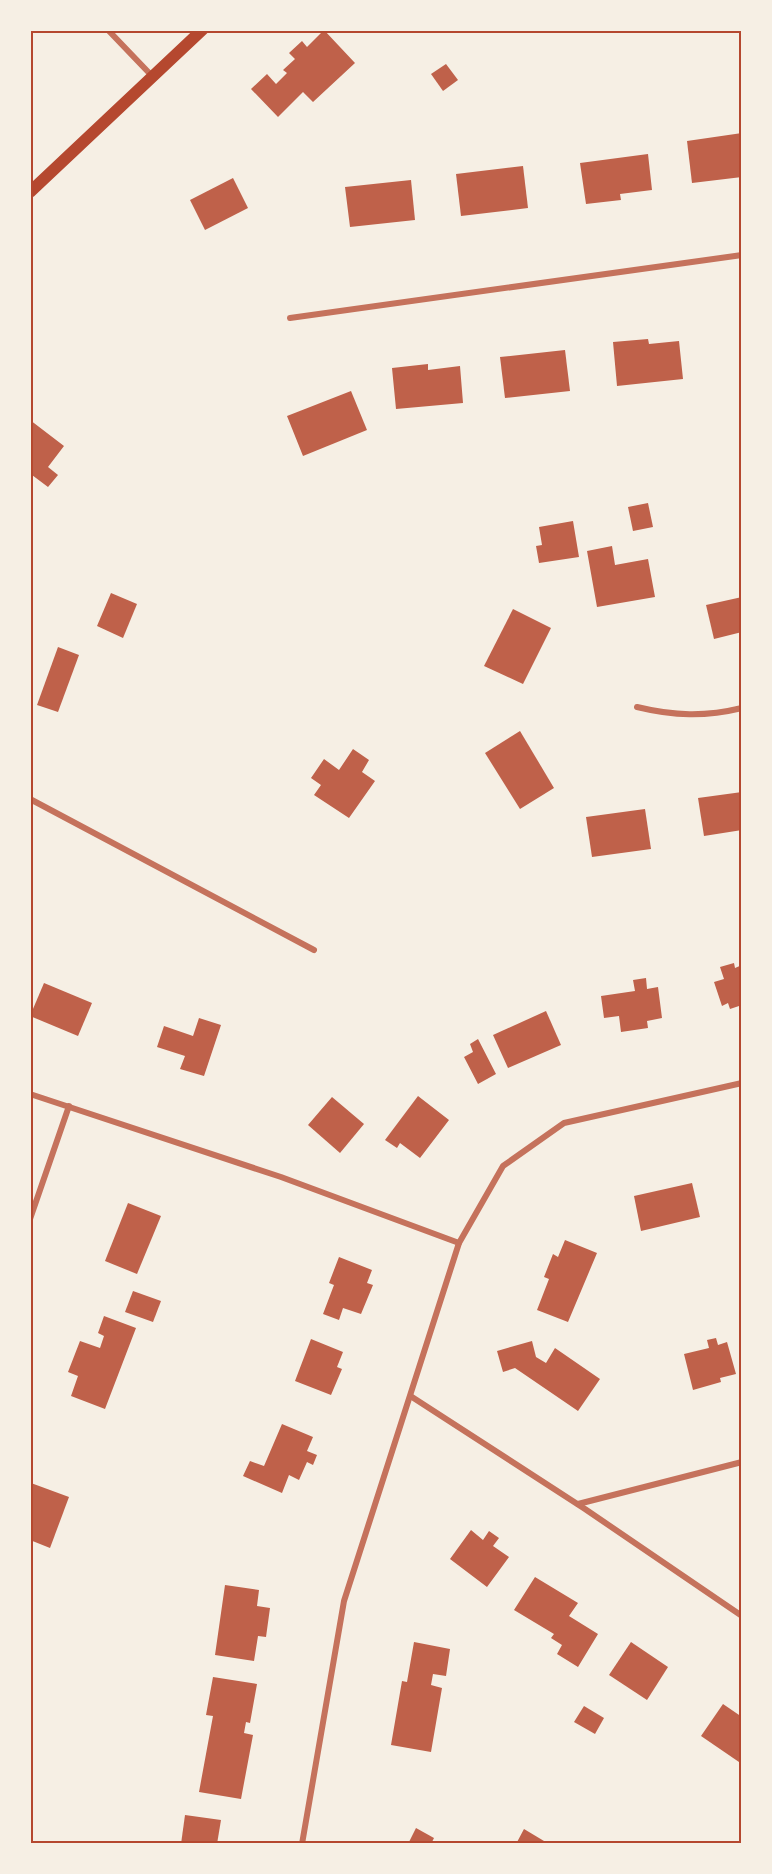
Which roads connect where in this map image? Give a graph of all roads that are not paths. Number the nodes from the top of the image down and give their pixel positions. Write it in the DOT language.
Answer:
graph roads {
  1 [pos="108,30"];
  2 [pos="202,30"];
  3 [pos="153,77"];
  4 [pos="30,192"];
  5 [pos="742,255"];
  6 [pos="290,318"];
  7 [pos="637,707"];
  8 [pos="742,708"];
  9 [pos="30,799"];
  10 [pos="314,950"];
  11 [pos="742,1083"];
  12 [pos="30,1094"];
  13 [pos="69,1106"];
  14 [pos="30,1219"];
  15 [pos="459,1243"];
  16 [pos="412,1397"];
  17 [pos="742,1462"];
  18 [pos="578,1504"];
  19 [pos="742,1616"];
  20 [pos="302,1844"];
  1 -- 3 [label="street"];
  2 -- 3 [label="main road"];
  3 -- 4 [label="main road"];
  5 -- 6 [label="street"];
  7 -- 8 [label="street"];
  9 -- 10 [label="street"];
  11 -- 15 [label="street"];
  12 -- 13 [label="street"];
  13 -- 14 [label="street"];
  13 -- 15 [label="street"];
  15 -- 16 [label="street"];
  16 -- 18 [label="street"];
  16 -- 20 [label="street"];
  17 -- 18 [label="street"];
  18 -- 19 [label="street"];
}
